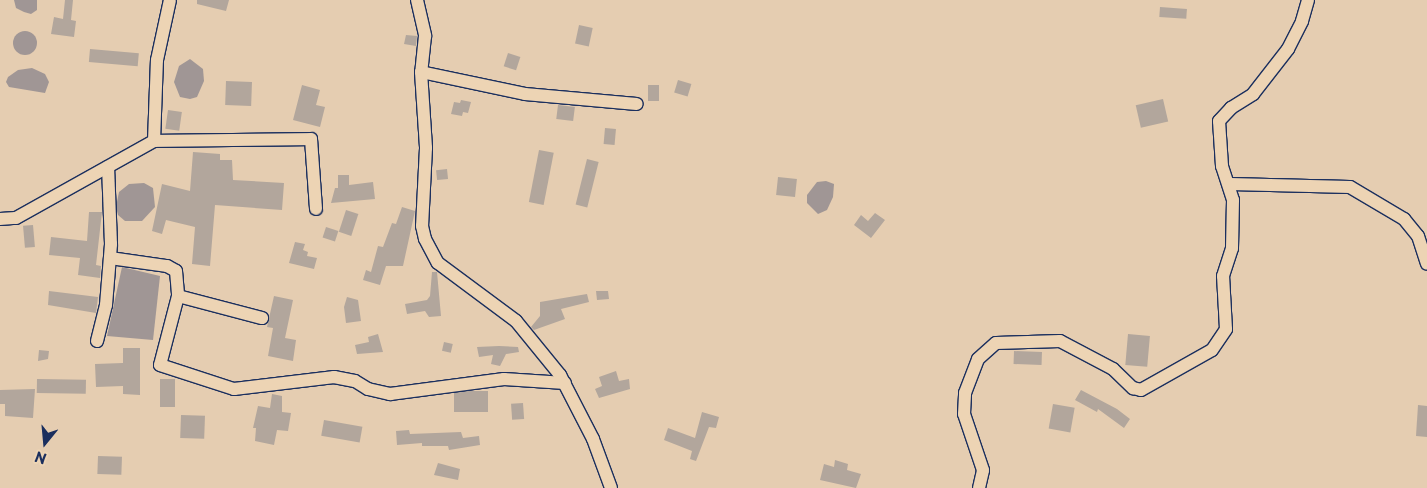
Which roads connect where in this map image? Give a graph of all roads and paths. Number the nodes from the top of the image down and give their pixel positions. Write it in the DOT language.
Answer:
graph roads {
  1 [pos="170,0"];
  2 [pos="417,0"];
  3 [pos="1308,0"];
  4 [pos="421,72"];
  5 [pos="637,104"];
  6 [pos="154,140"];
  7 [pos="108,167"];
  8 [pos="1230,184"];
  9 [pos="316,209"];
  10 [pos="0,219"];
  11 [pos="110,258"];
  12 [pos="1427,264"];
  13 [pos="178,296"];
  14 [pos="262,318"];
  15 [pos="97,341"];
  16 [pos="565,383"];
  17 [pos="612,488"];
  18 [pos="979,488"];
  1 -- 6 [label="street"];
  2 -- 4 [label="street"];
  3 -- 8 [label="street"];
  4 -- 5 [label="street"];
  4 -- 16 [label="street"];
  6 -- 7 [label="street"];
  6 -- 9 [label="street"];
  7 -- 10 [label="street"];
  7 -- 11 [label="street"];
  8 -- 12 [label="street"];
  8 -- 18 [label="street"];
  11 -- 13 [label="street"];
  11 -- 15 [label="street"];
  13 -- 14 [label="street"];
  13 -- 16 [label="street"];
  16 -- 17 [label="street"];
}
